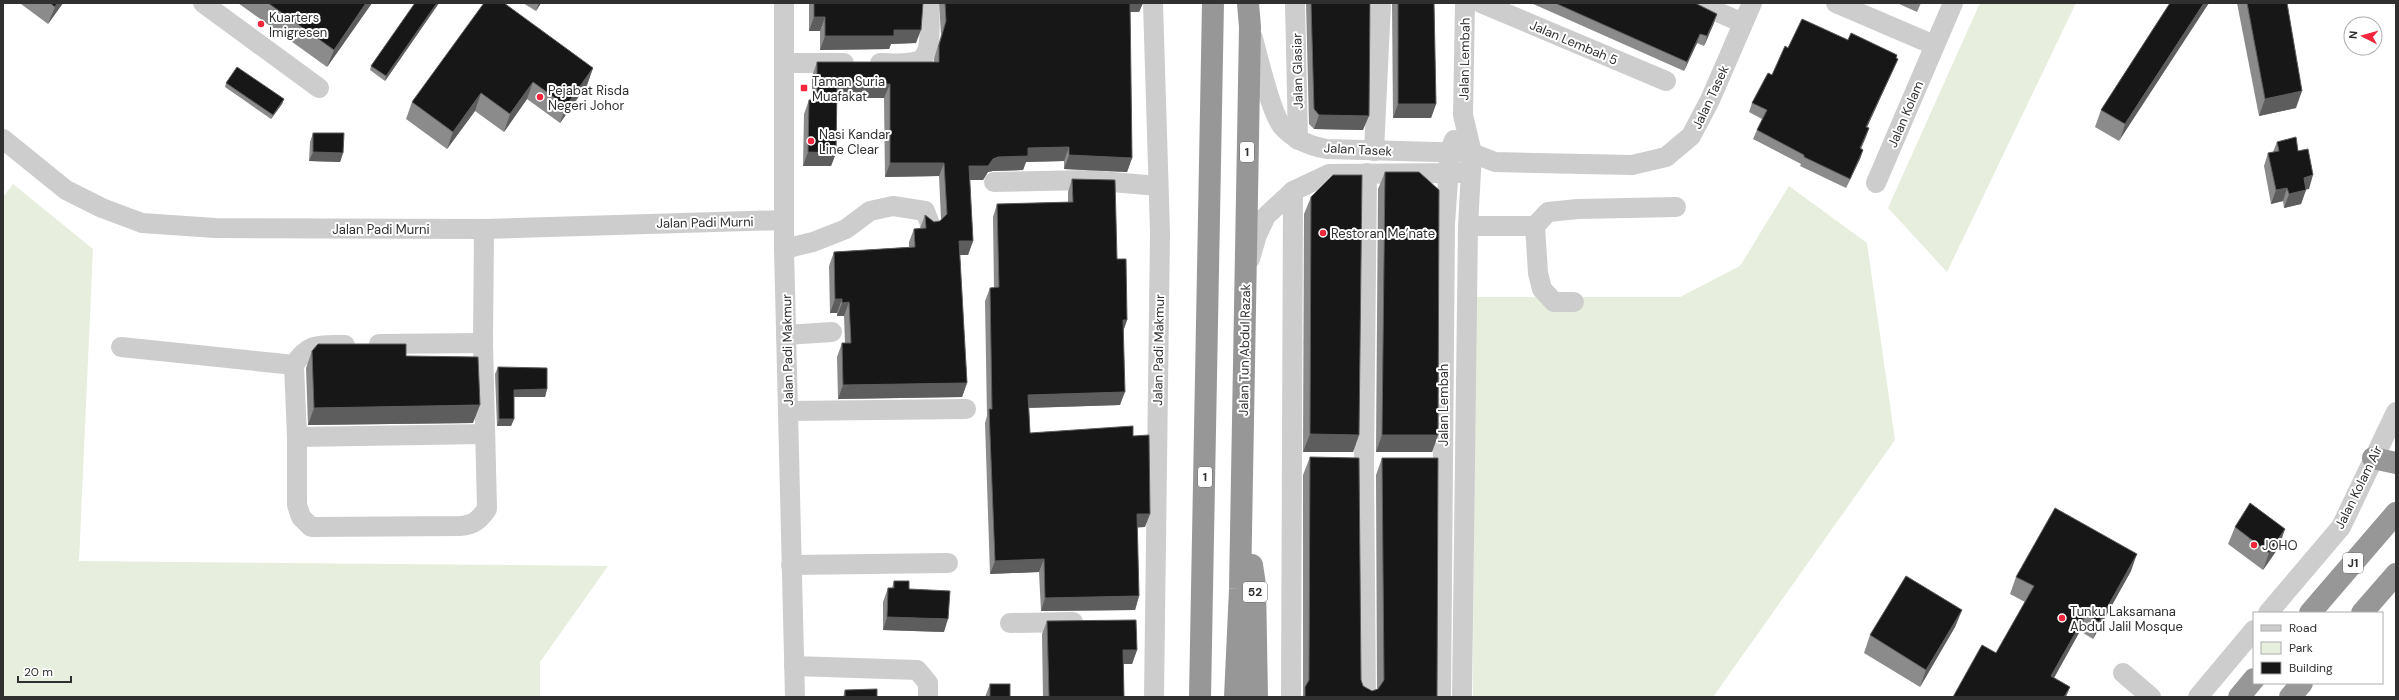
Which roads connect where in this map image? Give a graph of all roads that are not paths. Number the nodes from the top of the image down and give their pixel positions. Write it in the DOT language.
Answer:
graph roads {
  1 [pos="203,3"];
  2 [pos="784,3"];
  3 [pos="929,3"];
  4 [pos="1153,3"];
  5 [pos="1213,3"];
  6 [pos="1248,3"];
  7 [pos="1295,3"];
  8 [pos="1381,3"];
  9 [pos="1465,3"];
  10 [pos="1481,3"];
  11 [pos="1697,3"];
  12 [pos="1752,3"];
  13 [pos="1836,3"];
  14 [pos="1953,3"];
  15 [pos="1743,22"];
  16 [pos="1250,27"];
  17 [pos="1934,46"];
  18 [pos="784,64"];
  19 [pos="1666,81"];
  20 [pos="319,88"];
  21 [pos="1463,115"];
  22 [pos="3,139"];
  23 [pos="1298,140"];
  24 [pos="1374,151"];
  25 [pos="1450,151"];
  26 [pos="1472,153"];
  27 [pos="1495,162"];
  28 [pos="1448,172"];
  29 [pos="1367,173"];
  30 [pos="1472,174"];
  31 [pos="994,182"];
  32 [pos="1876,183"];
  33 [pos="1158,186"];
  34 [pos="1293,192"];
  35 [pos="1676,207"];
  36 [pos="784,220"];
  37 [pos="930,224"];
  38 [pos="1468,226"];
  39 [pos="1535,226"];
  40 [pos="484,229"];
  41 [pos="784,249"];
  42 [pos="1246,276"];
  43 [pos="1574,302"];
  44 [pos="832,332"];
  45 [pos="786,335"];
  46 [pos="483,343"];
  47 [pos="120,347"];
  48 [pos="294,365"];
  49 [pos="966,409"];
  50 [pos="788,411"];
  51 [pos="2396,412"];
  52 [pos="485,434"];
  53 [pos="297,437"];
  54 [pos="2373,458"];
  55 [pos="2396,463"];
  56 [pos="1435,464"];
  57 [pos="1464,464"];
  58 [pos="1240,487"];
  59 [pos="2396,512"];
  60 [pos="948,563"];
  61 [pos="791,565"];
  62 [pos="2396,574"];
  63 [pos="2269,612"];
  64 [pos="2311,612"];
  65 [pos="2363,612"];
  66 [pos="1094,622"];
  67 [pos="1010,623"];
  68 [pos="2253,631"];
  69 [pos="794,666"];
  70 [pos="2123,673"];
  71 [pos="2253,680"];
  72 [pos="2301,684"];
  73 [pos="795,697"];
  74 [pos="928,697"];
  75 [pos="1154,697"];
  76 [pos="1200,697"];
  77 [pos="1235,697"];
  78 [pos="1257,697"];
  79 [pos="1291,697"];
  80 [pos="1366,697"];
  81 [pos="1441,697"];
  82 [pos="1462,697"];
  83 [pos="2151,697"];
  84 [pos="2198,697"];
  85 [pos="2238,697"];
  86 [pos="2290,697"];
  1 -- 20 [label="street"];
  2 -- 18 [label="street, Jalan Padi Makmur"];
  3 -- 18 [label="street"];
  4 -- 33 [label="street, Jalan Padi Makmur"];
  5 -- 76 [label="highway, 1"];
  6 -- 16 [label="highway, Jalan Tun Abdul Razak / 1"];
  7 -- 23 [label="street, Jalan Glasiar"];
  8 -- 24 [label="street"];
  9 -- 21 [label="street, Jalan Lembah"];
  10 -- 19 [label="street, Jalan Lembah 5"];
  11 -- 15 [label="street"];
  12 -- 15 [label="street, Jalan Tasek"];
  13 -- 17 [label="street"];
  14 -- 17 [label="street, Jalan Kolam"];
  15 -- 27 [label="street, Jalan Tasek"];
  16 -- 23 [label="street, Jalan Tasek"];
  16 -- 42 [label="highway, Jalan Tun Abdul Razak / 1"];
  17 -- 32 [label="street, Jalan Kolam"];
  18 -- 36 [label="street, Jalan Padi Makmur"];
  21 -- 25 [label="street, Jalan Lembah"];
  21 -- 26 [label="street, Jalan Lembah"];
  22 -- 40 [label="street, Jalan Padi Murni"];
  23 -- 24 [label="street, Jalan Tasek"];
  24 -- 25 [label="street, Jalan Tasek"];
  25 -- 26 [label="street, Jalan Tasek"];
  25 -- 28 [label="street, Jalan Lembah"];
  26 -- 27 [label="street, Jalan Tasek"];
  26 -- 30 [label="street, Jalan Lembah"];
  27 -- 30 [label="street, Jalan Tasek"];
  28 -- 29 [label="street, Jalan Tasek"];
  28 -- 30 [label="street, Jalan Tasek"];
  28 -- 56 [label="street, Jalan Lembah"];
  29 -- 34 [label="street, Jalan Tasek"];
  29 -- 80 [label="street"];
  30 -- 38 [label="street, Jalan Lembah"];
  31 -- 33 [label="street"];
  33 -- 75 [label="street, Jalan Padi Makmur"];
  34 -- 42 [label="street, Jalan Tasek"];
  34 -- 79 [label="street"];
  35 -- 39 [label="street"];
  36 -- 40 [label="street, Jalan Padi Murni"];
  36 -- 41 [label="street, Jalan Padi Makmur"];
  37 -- 41 [label="street"];
  38 -- 39 [label="street"];
  38 -- 57 [label="street, Jalan Lembah"];
  39 -- 43 [label="street"];
  40 -- 46 [label="street"];
  41 -- 45 [label="street, Jalan Padi Makmur"];
  42 -- 58 [label="highway, Jalan Tun Abdul Razak / 1"];
  44 -- 45 [label="street"];
  45 -- 50 [label="street, Jalan Padi Makmur"];
  46 -- 48 [label="street"];
  46 -- 52 [label="street"];
  47 -- 48 [label="street"];
  48 -- 53 [label="street"];
  49 -- 50 [label="street"];
  50 -- 61 [label="street, Jalan Padi Makmur"];
  51 -- 54 [label="street, Jalan Kolam Air"];
  52 -- 53 [label="street"];
  52 -- 53 [label="street"];
  54 -- 55 [label="highway"];
  54 -- 63 [label="street, Jalan Kolam Air"];
  56 -- 57 [label="street"];
  56 -- 81 [label="street, Jalan Lembah"];
  57 -- 82 [label="street, Jalan Lembah"];
  58 -- 77 [label="highway, Jalan Tun Abdul Razak / 1"];
  58 -- 78 [label="highway, 52"];
  59 -- 64 [label="highway, J1"];
  60 -- 61 [label="street"];
  61 -- 69 [label="street, Jalan Padi Makmur"];
  62 -- 65 [label="highway"];
  66 -- 67 [label="street"];
  68 -- 84 [label="street"];
  69 -- 73 [label="street, Jalan Padi Makmur"];
  69 -- 74 [label="street"];
  70 -- 83 [label="street"];
  71 -- 85 [label="highway"];
  72 -- 86 [label="highway"];
}
